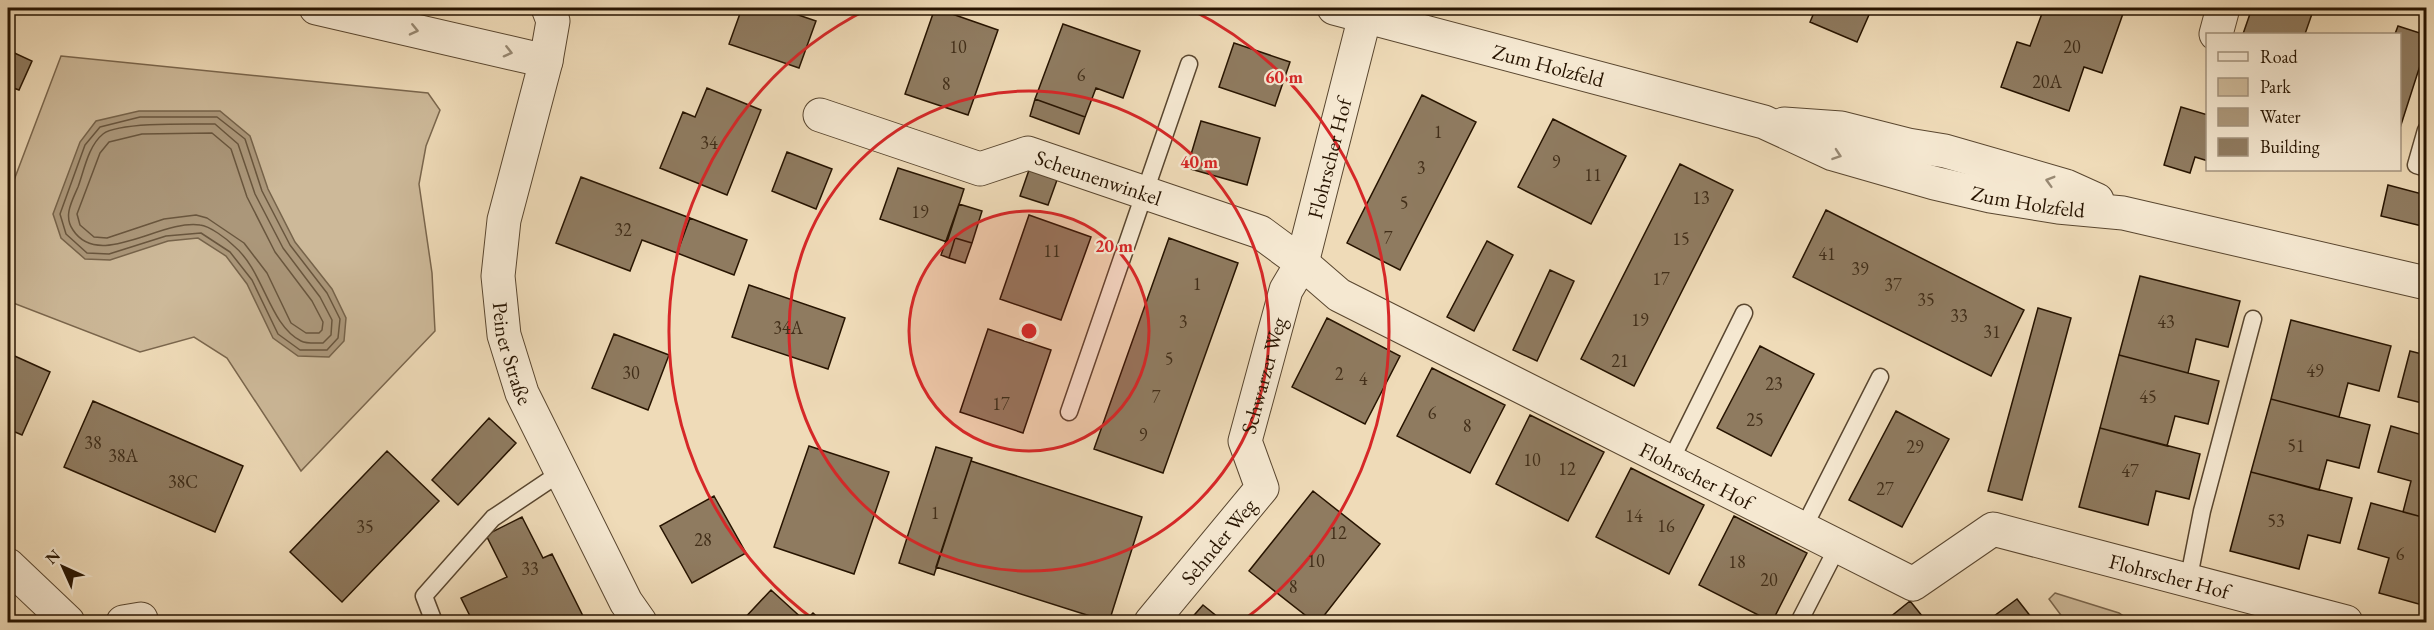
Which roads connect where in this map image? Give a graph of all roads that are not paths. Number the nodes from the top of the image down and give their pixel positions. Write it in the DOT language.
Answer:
graph roads {
  1 [pos="316,8"];
  2 [pos="548,8"];
  3 [pos="1334,8"];
  4 [pos="2223,8"];
  5 [pos="1365,16"];
  6 [pos="2216,33"];
  7 [pos="546,61"];
  8 [pos="1189,64"];
  9 [pos="820,115"];
  10 [pos="2427,130"];
  11 [pos="2427,168"];
  12 [pos="1144,193"];
  13 [pos="1302,263"];
  14 [pos="2427,283"];
  15 [pos="1744,313"];
  16 [pos="2253,319"];
  17 [pos="1880,377"];
  18 [pos="1069,412"];
  19 [pos="1670,462"];
  20 [pos="560,473"];
  21 [pos="1262,488"];
  22 [pos="1803,530"];
  23 [pos="1838,546"];
  24 [pos="8,565"];
  25 [pos="2188,582"];
  26 [pos="68,622"];
  27 [pos="434,622"];
  28 [pos="640,622"];
  29 [pos="1151,622"];
  30 [pos="1799,622"];
  31 [pos="2346,622"];
  1 -- 7 [label="street, one-way"];
  2 -- 7 [label="street, Peiner Straße"];
  3 -- 5 [label="street, Zum Holzfeld"];
  4 -- 6 [label="street"];
  5 -- 13 [label="street, Flohrscher Hof"];
  5 -- 14 [label="street, Zum Holzfeld"];
  7 -- 20 [label="street, Peiner Straße"];
  8 -- 12 [label="lane"];
  9 -- 12 [label="street, Scheunenwinkel"];
  10 -- 11 [label="lane"];
  12 -- 13 [label="street, Scheunenwinkel"];
  12 -- 18 [label="lane"];
  13 -- 19 [label="street, Flohrscher Hof"];
  13 -- 21 [label="street, Schwarzer Weg"];
  15 -- 19 [label="lane"];
  16 -- 25 [label="lane"];
  17 -- 22 [label="lane"];
  19 -- 22 [label="street, Flohrscher Hof"];
  20 -- 27 [label="lane"];
  20 -- 28 [label="street, Peiner Straße"];
  21 -- 29 [label="street, Sehnder Weg"];
  22 -- 23 [label="street, Flohrscher Hof"];
  23 -- 25 [label="street, Flohrscher Hof"];
  23 -- 30 [label="lane"];
  24 -- 26 [label="street"];
  25 -- 31 [label="street, Flohrscher Hof"];
}
